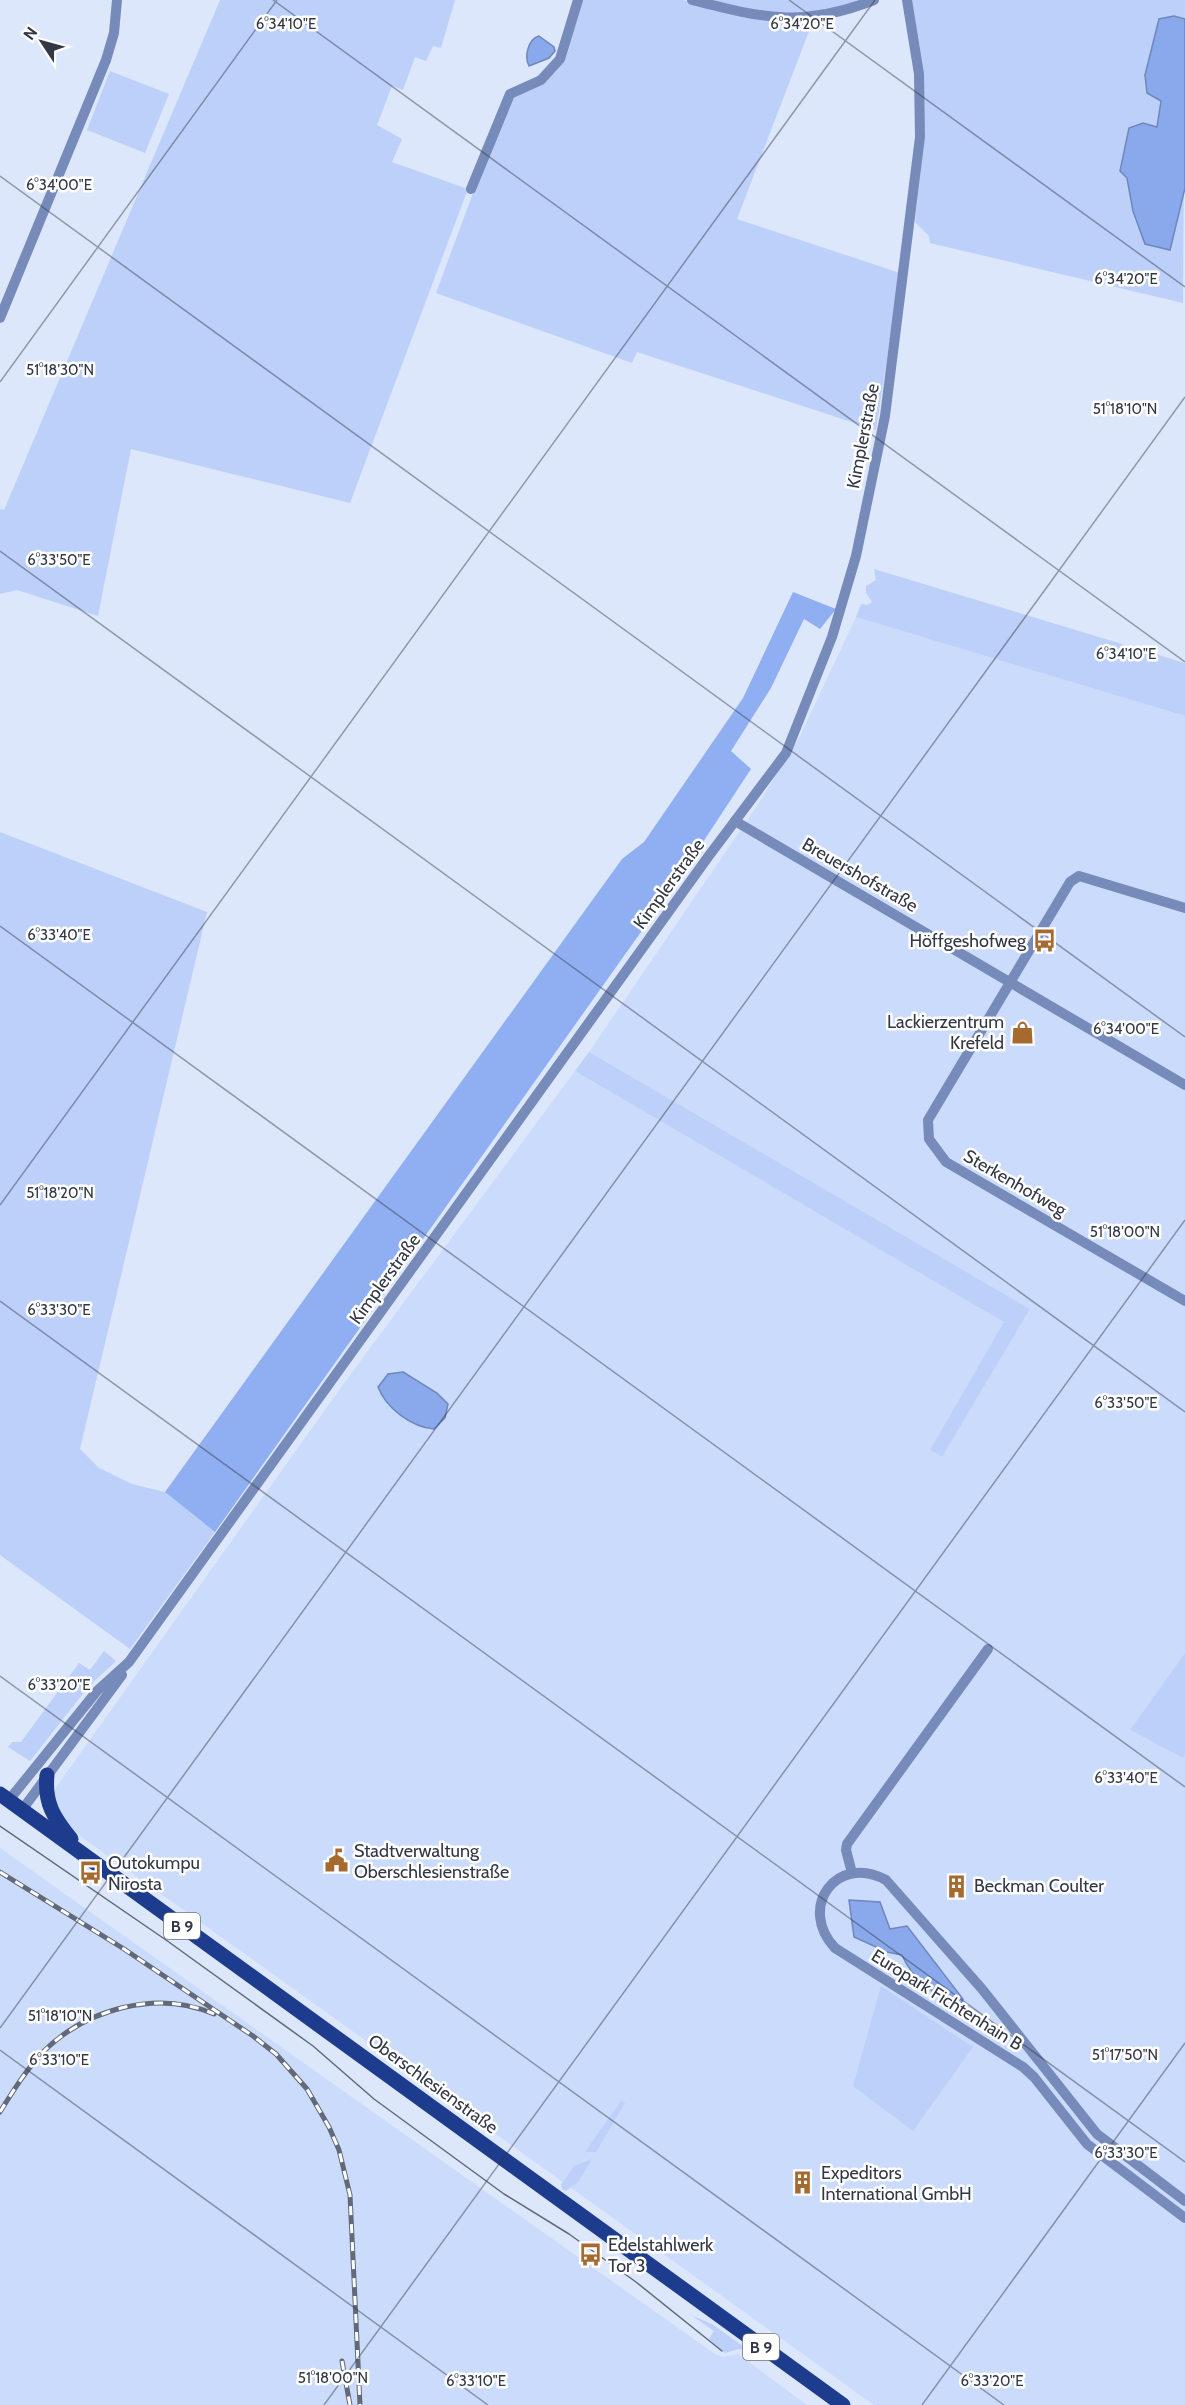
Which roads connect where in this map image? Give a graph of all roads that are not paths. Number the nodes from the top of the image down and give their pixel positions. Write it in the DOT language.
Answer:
graph roads {
  1 [pos="117,0"];
  2 [pos="578,0"];
  3 [pos="692,0"];
  4 [pos="874,0"];
  5 [pos="907,0"];
  6 [pos="471,189"];
  7 [pos="0,318"];
  8 [pos="735,821"];
  9 [pos="1185,908"];
  10 [pos="1010,982"];
  11 [pos="1185,1085"];
  12 [pos="1185,1301"];
  13 [pos="988,1649"];
  14 [pos="129,1662"];
  15 [pos="47,1775"];
  16 [pos="4,1797"];
  17 [pos="22,1810"];
  18 [pos="84,1855"];
  19 [pos="852,1873"];
  20 [pos="1109,2145"];
  21 [pos="1101,2156"];
  22 [pos="1185,2201"];
  23 [pos="1185,2218"];
  24 [pos="843,2405"];
  1 -- 7 [label="street"];
  2 -- 6 [label="street"];
  3 -- 4 [label="street"];
  5 -- 8 [label="street, Kimplerstraße"];
  8 -- 10 [label="street, Breuershofstraße"];
  8 -- 14 [label="street, Kimplerstraße"];
  9 -- 10 [label="street"];
  10 -- 11 [label="street, Breuershofstraße"];
  10 -- 12 [label="street, Sterkenhofweg"];
  13 -- 19 [label="street"];
  14 -- 15 [label="street, Kimplerstraße"];
  14 -- 16 [label="street, Kimplerstraße"];
  15 -- 17 [label="street, Kimplerstraße"];
  15 -- 18 [label="main road, B 9"];
  16 -- 17 [label="main road, Oberschlesienstraße / B 9"];
  17 -- 18 [label="main road, Oberschlesienstraße / B 9"];
  18 -- 24 [label="main road, Oberschlesienstraße / B 9"];
  19 -- 20 [label="street, Europark Fichtenhain B"];
  19 -- 21 [label="street, Europark Fichtenhain B"];
  20 -- 21 [label="street"];
  20 -- 22 [label="street, Europark Fichtenhain B"];
  21 -- 23 [label="street, Europark Fichtenhain B"];
}
